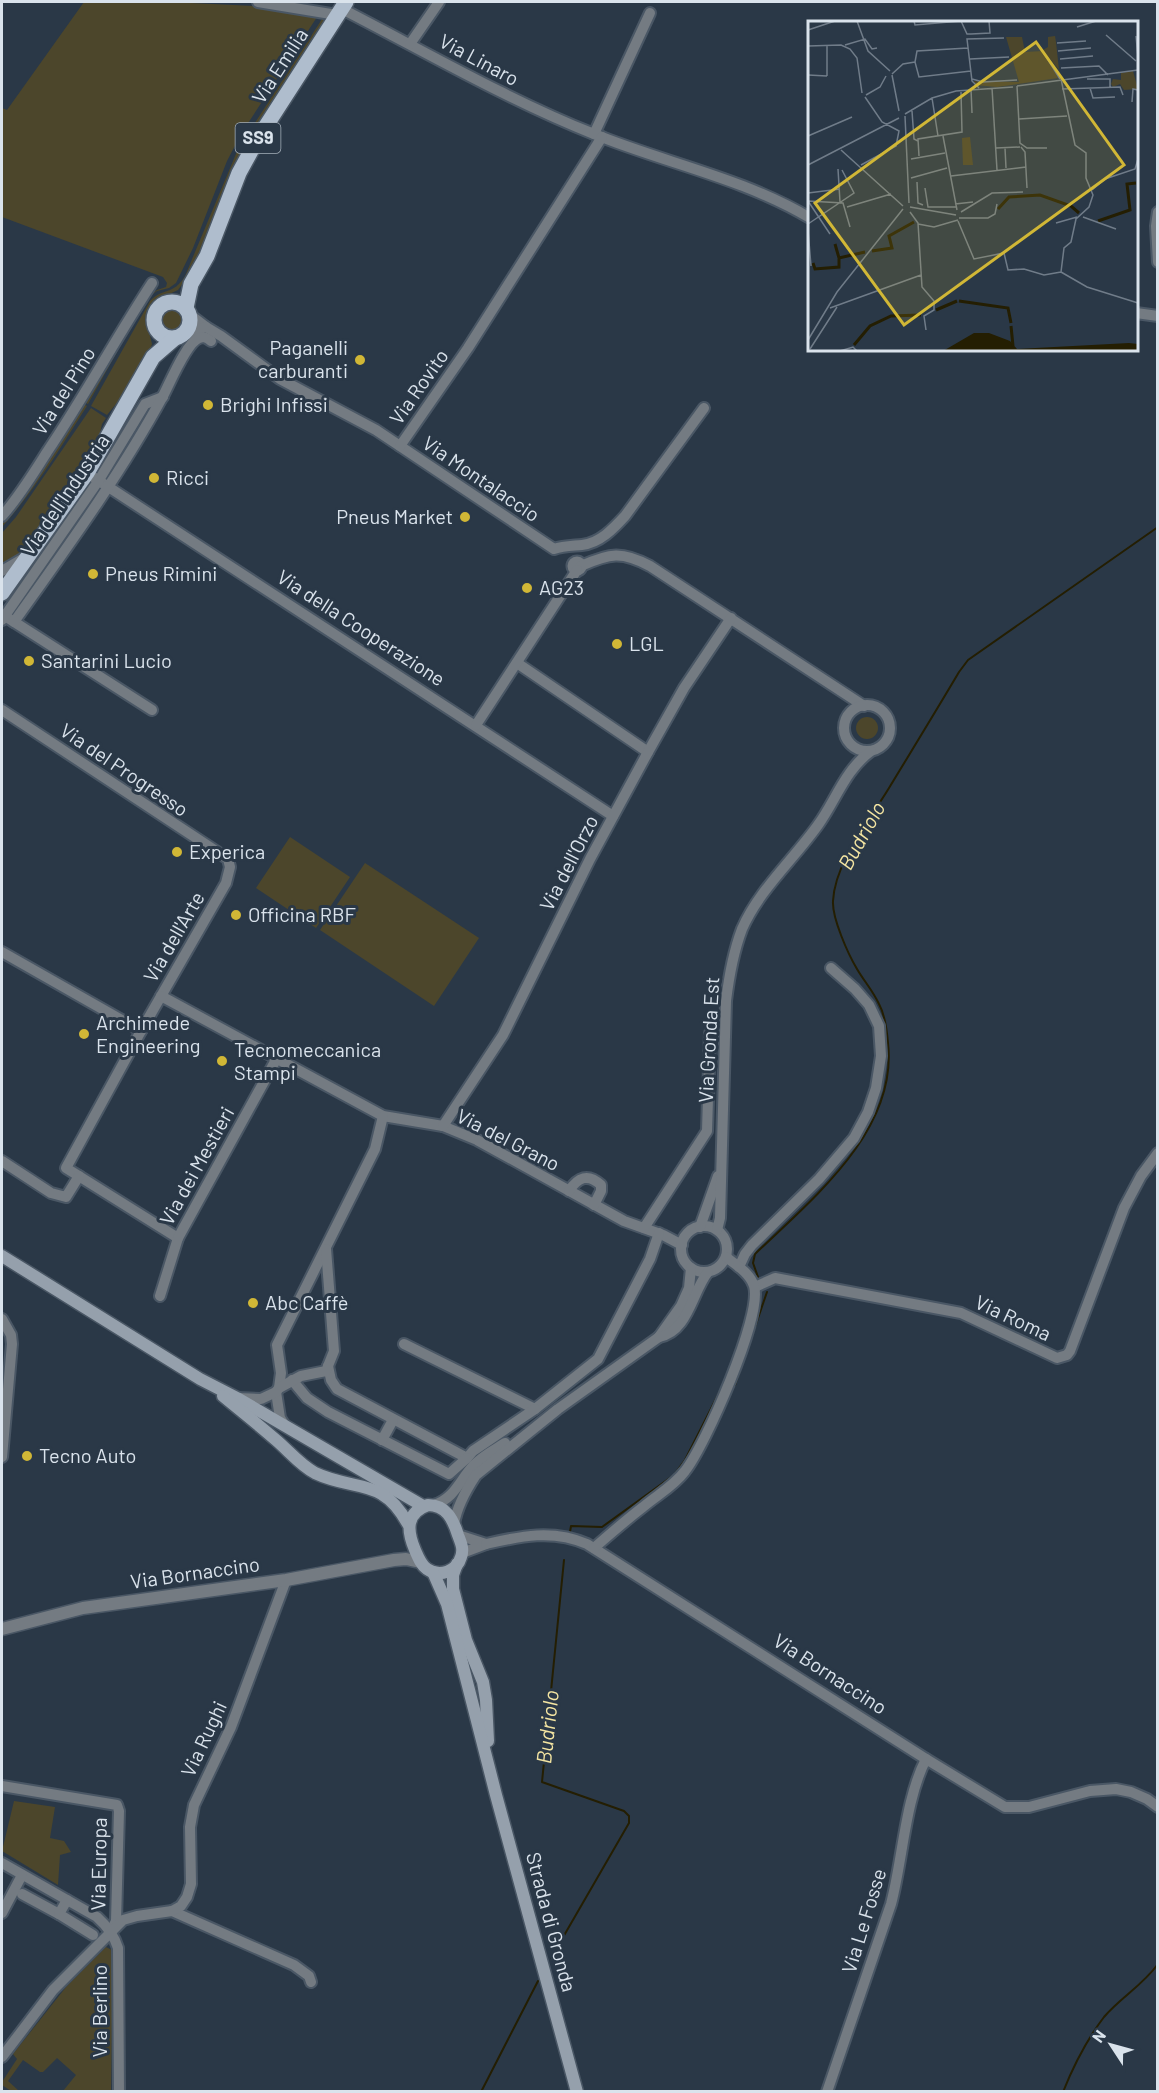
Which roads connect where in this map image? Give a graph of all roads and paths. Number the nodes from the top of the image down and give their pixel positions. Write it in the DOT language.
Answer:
graph roads {
  1 [pos="258,2"];
  2 [pos="439,2"];
  3 [pos="342,8"];
  4 [pos="650,13"];
  5 [pos="410,44"];
  6 [pos="598,136"];
  7 [pos="1158,212"];
  8 [pos="808,217"];
  9 [pos="1158,262"];
  10 [pos="152,283"];
  11 [pos="191,284"];
  12 [pos="169,302"];
  13 [pos="188,311"];
  14 [pos="1138,313"];
  15 [pos="1158,316"];
  16 [pos="155,326"];
  17 [pos="206,327"];
  18 [pos="178,337"];
  19 [pos="211,341"];
  20 [pos="153,357"];
  21 [pos="704,408"];
  22 [pos="400,446"];
  23 [pos="99,480"];
  24 [pos="2,516"];
  25 [pos="554,549"];
  26 [pos="27,556"];
  27 [pos="50,561"];
  28 [pos="577,566"];
  29 [pos="2,571"];
  30 [pos="2,593"];
  31 [pos="2,617"];
  32 [pos="731,618"];
  33 [pos="14,622"];
  34 [pos="517,663"];
  35 [pos="841,690"];
  36 [pos="864,706"];
  37 [pos="2,710"];
  38 [pos="152,710"];
  39 [pos="849,715"];
  40 [pos="477,725"];
  41 [pos="854,747"];
  42 [pos="871,751"];
  43 [pos="648,752"];
  44 [pos="850,770"];
  45 [pos="613,816"];
  46 [pos="228,859"];
  47 [pos="2,952"];
  48 [pos="831,968"];
  49 [pos="161,996"];
  50 [pos="141,1030"];
  51 [pos="710,1033"];
  52 [pos="277,1058"];
  53 [pos="383,1116"];
  54 [pos="443,1126"];
  55 [pos="1158,1153"];
  56 [pos="2,1161"];
  57 [pos="721,1168"];
  58 [pos="79,1176"];
  59 [pos="569,1191"];
  60 [pos="594,1205"];
  61 [pos="700,1227"];
  62 [pos="644,1228"];
  63 [pos="717,1230"];
  64 [pos="661,1234"];
  65 [pos="178,1238"];
  66 [pos="684,1240"];
  67 [pos="326,1249"];
  68 [pos="2,1256"];
  69 [pos="726,1257"];
  70 [pos="2,1267"];
  71 [pos="740,1267"];
  72 [pos="691,1268"];
  73 [pos="22,1269"];
  74 [pos="708,1272"];
  75 [pos="755,1287"];
  76 [pos="160,1296"];
  77 [pos="2,1319"];
  78 [pos="659,1337"];
  79 [pos="404,1344"];
  80 [pos="278,1359"];
  81 [pos="328,1366"];
  82 [pos="296,1378"];
  83 [pos="200,1379"];
  84 [pos="278,1390"];
  85 [pos="237,1398"];
  86 [pos="535,1409"];
  87 [pos="558,1409"];
  88 [pos="393,1420"];
  89 [pos="287,1427"];
  90 [pos="382,1440"];
  91 [pos="2,1457"];
  92 [pos="467,1458"];
  93 [pos="428,1506"];
  94 [pos="408,1524"];
  95 [pos="456,1530"];
  96 [pos="411,1542"];
  97 [pos="486,1544"];
  98 [pos="594,1548"];
  99 [pos="460,1559"];
  100 [pos="394,1560"];
  101 [pos="420,1562"];
  102 [pos="434,1572"];
  103 [pos="286,1580"];
  104 [pos="2,1629"];
  105 [pos="926,1759"];
  106 [pos="489,1763"];
  107 [pos="2,1786"];
  108 [pos="1158,1807"];
  109 [pos="2,1863"];
  110 [pos="22,1875"];
  111 [pos="22,1894"];
  112 [pos="67,1900"];
  113 [pos="172,1911"];
  114 [pos="2,1913"];
  115 [pos="59,1914"];
  116 [pos="111,1932"];
  117 [pos="93,1935"];
  118 [pos="311,1982"];
  119 [pos="2,2057"];
  120 [pos="118,2091"];
  121 [pos="578,2091"];
  122 [pos="827,2091"];
  1 -- 3 [label="street, Via Linaro"];
  2 -- 5 [label="street"];
  3 -- 5 [label="street, Via Linaro"];
  3 -- 11 [label="main road, Via Emilia / SS9"];
  4 -- 6 [label="street"];
  5 -- 6 [label="street, Via Linaro"];
  6 -- 8 [label="street, Via Linaro"];
  6 -- 22 [label="street, Via Rovito"];
  7 -- 9 [label="street"];
  10 -- 24 [label="street, Via del Pino"];
  11 -- 12 [label="main road, Via Emilia / SS9"];
  11 -- 13 [label="main road, Via Emilia / SS9"];
  12 -- 13 [label="main road"];
  12 -- 16 [label="main road, Via Emilia / SS9"];
  13 -- 17 [label="street, Via Montalaccio"];
  13 -- 18 [label="main road, Via Emilia / SS9"];
  14 -- 15 [label="street"];
  16 -- 18 [label="main road"];
  16 -- 20 [label="main road, Via Emilia / SS9"];
  17 -- 18 [label="street"];
  17 -- 22 [label="street, Via Montalaccio"];
  18 -- 20 [label="main road, Via Emilia / SS9"];
  19 -- 23 [label="street, Via dell'Industria"];
  20 -- 23 [label="main road, Via Emilia / SS9"];
  21 -- 25 [label="street"];
  22 -- 25 [label="street, Via Montalaccio"];
  23 -- 26 [label="main road, Via Emilia / SS9"];
  23 -- 27 [label="street, Via dell'Industria"];
  23 -- 40 [label="street, Via della Cooperazione"];
  25 -- 28 [label="street"];
  26 -- 29 [label="street"];
  26 -- 30 [label="main road, Via Emilia / SS9"];
  27 -- 31 [label="street, Via dell'Industria"];
  27 -- 33 [label="street, Via dell'Industria"];
  28 -- 32 [label="street, Via Gronda Est"];
  28 -- 34 [label="street"];
  31 -- 33 [label="street"];
  32 -- 35 [label="street, Via Gronda Est"];
  32 -- 43 [label="street, Via dell'Orzo"];
  33 -- 38 [label="street"];
  34 -- 40 [label="street"];
  34 -- 43 [label="street"];
  35 -- 36 [label="street, Via Gronda Est"];
  35 -- 39 [label="street, Via Gronda Est"];
  36 -- 39 [label="street"];
  36 -- 42 [label="street, Via Gronda Est"];
  37 -- 46 [label="street, Via del Progresso"];
  39 -- 41 [label="street, Via Gronda Est"];
  40 -- 45 [label="street, Via della Cooperazione"];
  41 -- 42 [label="street"];
  41 -- 44 [label="street, Via Gronda Est"];
  42 -- 44 [label="street, Via Gronda Est"];
  43 -- 45 [label="street, Via dell'Orzo"];
  44 -- 57 [label="street, Via Gronda Est"];
  45 -- 54 [label="street, Via dell'Orzo"];
  46 -- 49 [label="street, Via dell'Arte"];
  47 -- 50 [label="street"];
  48 -- 71 [label="street"];
  49 -- 50 [label="street, Via dell'Arte"];
  49 -- 52 [label="street, Via del Grano"];
  50 -- 58 [label="street, Via dell'Arte"];
  51 -- 62 [label="street"];
  52 -- 53 [label="street, Via del Grano"];
  52 -- 65 [label="street, Via dei Mestieri"];
  53 -- 54 [label="street, Via del Grano"];
  53 -- 67 [label="street"];
  54 -- 59 [label="street, Via del Grano"];
  55 -- 75 [label="street, Via Roma"];
  56 -- 58 [label="street"];
  57 -- 61 [label="street, Via Gronda Est"];
  57 -- 63 [label="street, Via Gronda Est"];
  58 -- 65 [label="street"];
  59 -- 60 [label="street, Via del Grano"];
  59 -- 60 [label="street"];
  60 -- 62 [label="street, Via del Grano"];
  61 -- 63 [label="street"];
  61 -- 66 [label="street"];
  62 -- 64 [label="street, Via del Grano"];
  63 -- 69 [label="street, Via Gronda Est"];
  64 -- 66 [label="street, Via del Grano"];
  64 -- 86 [label="street"];
  65 -- 76 [label="street, Via dei Mestieri"];
  66 -- 72 [label="street"];
  67 -- 80 [label="street"];
  67 -- 81 [label="street"];
  68 -- 73 [label="main road"];
  69 -- 71 [label="street"];
  69 -- 74 [label="street"];
  70 -- 73 [label="street"];
  71 -- 75 [label="street"];
  72 -- 74 [label="street"];
  72 -- 78 [label="street"];
  73 -- 83 [label="main road"];
  74 -- 78 [label="street"];
  75 -- 98 [label="street"];
  77 -- 91 [label="street"];
  78 -- 87 [label="street"];
  79 -- 86 [label="street"];
  80 -- 82 [label="street"];
  80 -- 84 [label="street"];
  81 -- 82 [label="street"];
  81 -- 88 [label="street"];
  82 -- 84 [label="street"];
  82 -- 90 [label="street"];
  83 -- 85 [label="main road"];
  83 -- 94 [label="main road"];
  84 -- 85 [label="street"];
  84 -- 89 [label="street"];
  85 -- 89 [label="main road"];
  86 -- 92 [label="street"];
  87 -- 93 [label="street"];
  87 -- 95 [label="street"];
  88 -- 90 [label="street"];
  88 -- 92 [label="street"];
  89 -- 93 [label="main road"];
  90 -- 92 [label="street"];
  93 -- 94 [label="main road"];
  93 -- 95 [label="main road"];
  94 -- 96 [label="main road"];
  95 -- 97 [label="street"];
  95 -- 99 [label="main road"];
  96 -- 100 [label="street"];
  96 -- 101 [label="main road"];
  97 -- 98 [label="street, Via Bornaccino"];
  97 -- 99 [label="street, Via Bornaccino"];
  98 -- 105 [label="street, Via Bornaccino"];
  99 -- 102 [label="main road"];
  99 -- 106 [label="main road, Strada di Gronda"];
  100 -- 101 [label="street, Via Bornaccino"];
  100 -- 103 [label="street, Via Bornaccino"];
  101 -- 102 [label="main road"];
  102 -- 106 [label="main road, Strada di Gronda"];
  103 -- 104 [label="street, Via Bornaccino"];
  103 -- 113 [label="street, Via Rughi"];
  105 -- 108 [label="street, Via Bornaccino"];
  105 -- 122 [label="street, Via Le Fosse"];
  106 -- 121 [label="main road, Strada di Gronda"];
  107 -- 116 [label="street, Via Europa"];
  109 -- 110 [label="street"];
  110 -- 112 [label="street"];
  110 -- 114 [label="street"];
  111 -- 115 [label="street"];
  112 -- 115 [label="street"];
  112 -- 116 [label="street"];
  113 -- 116 [label="street"];
  113 -- 118 [label="street"];
  115 -- 117 [label="street"];
  116 -- 119 [label="street"];
  116 -- 120 [label="street, Via Berlino"];
}
